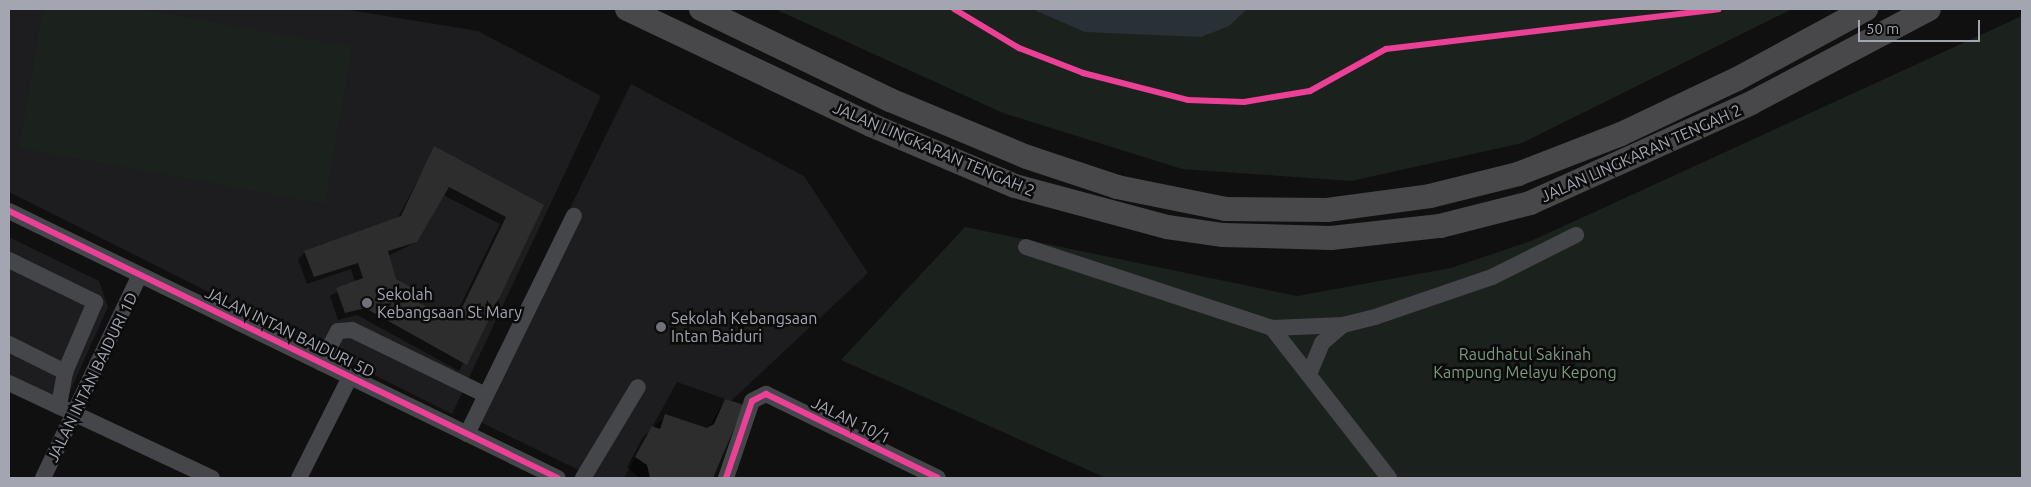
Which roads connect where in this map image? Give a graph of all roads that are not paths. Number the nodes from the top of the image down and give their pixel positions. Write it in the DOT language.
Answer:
graph roads {
  1 [pos="627,9"];
  2 [pos="701,9"];
  3 [pos="1866,9"];
  4 [pos="1929,9"];
  5 [pos="9,211"];
  6 [pos="574,216"];
  7 [pos="1576,236"];
  8 [pos="1026,247"];
  9 [pos="9,260"];
  10 [pos="140,275"];
  11 [pos="1343,325"];
  12 [pos="1272,328"];
  13 [pos="9,344"];
  14 [pos="321,363"];
  15 [pos="65,372"];
  16 [pos="1309,374"];
  17 [pos="350,377"];
  18 [pos="9,383"];
  19 [pos="638,387"];
  20 [pos="486,395"];
  21 [pos="59,406"];
  22 [pos="75,413"];
  23 [pos="467,434"];
  24 [pos="43,478"];
  25 [pos="212,478"];
  26 [pos="299,478"];
  27 [pos="558,478"];
  28 [pos="583,478"];
  29 [pos="726,478"];
  30 [pos="938,478"];
  31 [pos="1389,478"];
  1 -- 4 [label="highway, JALAN LINGKARAN TENGAH 2"];
  2 -- 3 [label="highway, JALAN LINGKARAN TENGAH 2"];
  5 -- 10 [label="street, JALAN INTAN BAIDURI 5D"];
  6 -- 20 [label="street"];
  7 -- 11 [label="street"];
  8 -- 12 [label="street"];
  9 -- 15 [label="street"];
  10 -- 14 [label="street, JALAN INTAN BAIDURI 5D"];
  10 -- 22 [label="street, JALAN INTAN BAIDURI 1D"];
  11 -- 12 [label="street"];
  11 -- 16 [label="street"];
  12 -- 16 [label="street"];
  13 -- 15 [label="street"];
  14 -- 17 [label="street, JALAN INTAN BAIDURI 5D"];
  14 -- 20 [label="street"];
  15 -- 21 [label="street"];
  16 -- 31 [label="street"];
  17 -- 23 [label="street, JALAN INTAN BAIDURI 5D"];
  17 -- 26 [label="street"];
  18 -- 21 [label="street"];
  19 -- 28 [label="street"];
  20 -- 23 [label="street"];
  21 -- 22 [label="street"];
  22 -- 24 [label="street, JALAN INTAN BAIDURI 1D"];
  22 -- 25 [label="street"];
  23 -- 27 [label="street, JALAN INTAN BAIDURI 5D"];
  29 -- 30 [label="street, JALAN 10/1"];
}
